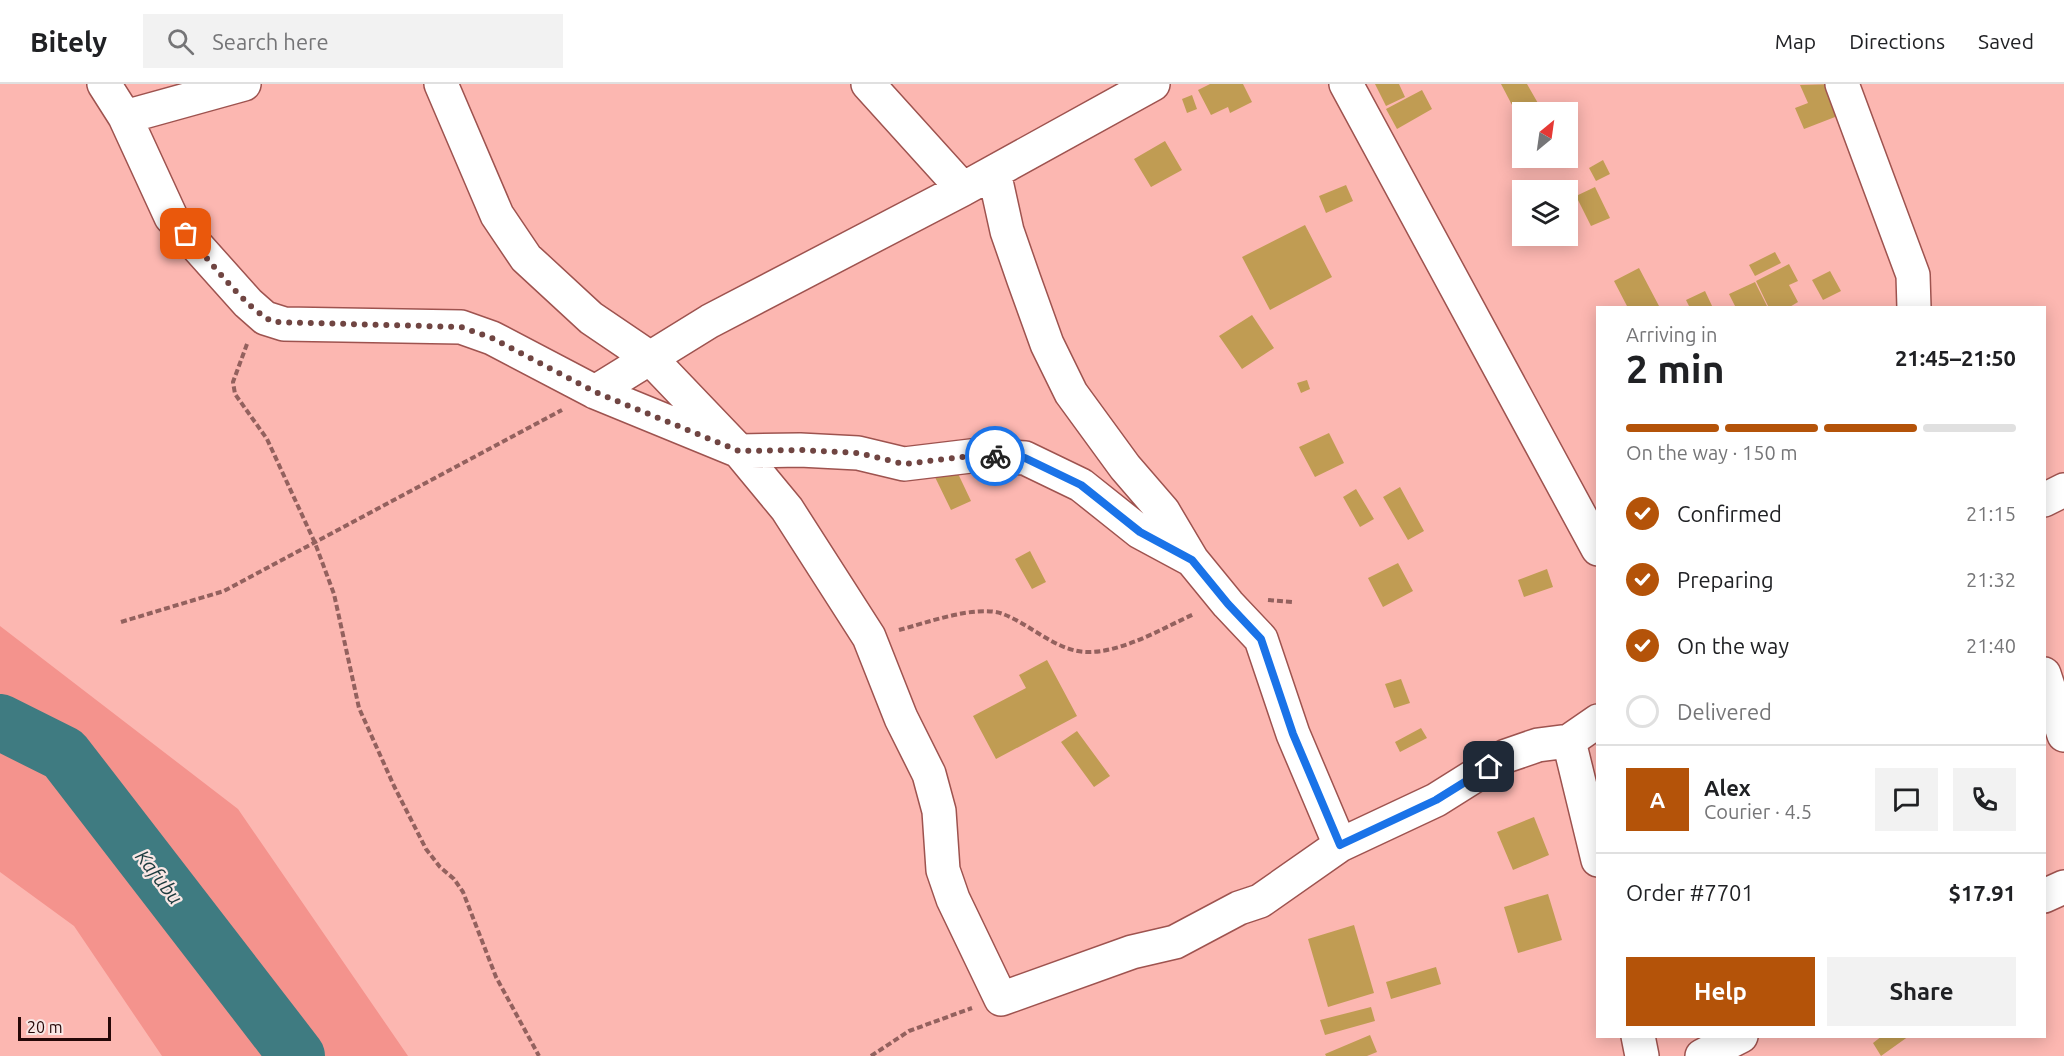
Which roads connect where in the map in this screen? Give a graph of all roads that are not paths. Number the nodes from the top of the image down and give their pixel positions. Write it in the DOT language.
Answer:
graph roads {
  1 [pos="104,84"];
  2 [pos="244,84"];
  3 [pos="441,84"];
  4 [pos="868,84"];
  5 [pos="1153,84"];
  6 [pos="1346,84"];
  7 [pos="1842,84"];
  8 [pos="125,117"];
  9 [pos="994,172"];
  10 [pos="963,189"];
  11 [pos="1914,306"];
  12 [pos="650,358"];
  13 [pos="595,392"];
  14 [pos="739,451"];
  15 [pos="2064,490"];
  16 [pos="2046,499"];
  17 [pos="1596,545"];
  18 [pos="1192,560"];
  19 [pos="2046,680"];
  20 [pos="1596,722"];
  21 [pos="2064,735"];
  22 [pos="1569,741"];
  23 [pos="1340,845"];
  24 [pos="1596,852"];
  25 [pos="2064,887"];
  26 [pos="2046,895"];
  27 [pos="1638,1038"];
  28 [pos="1737,1038"];
  29 [pos="1642,1056"];
  30 [pos="1702,1056"];
  1 -- 8 [label="street"];
  2 -- 8 [label="street"];
  3 -- 12 [label="street"];
  4 -- 10 [label="street"];
  5 -- 9 [label="street"];
  6 -- 17 [label="street"];
  7 -- 11 [label="street"];
  8 -- 13 [label="street"];
  9 -- 10 [label="street"];
  9 -- 18 [label="street"];
  10 -- 12 [label="street"];
  12 -- 13 [label="street"];
  12 -- 14 [label="street"];
  13 -- 14 [label="street"];
  14 -- 18 [label="street"];
  14 -- 23 [label="street"];
  15 -- 16 [label="street"];
  18 -- 23 [label="street"];
  19 -- 21 [label="street"];
  20 -- 22 [label="street"];
  22 -- 23 [label="street"];
  22 -- 24 [label="street"];
  25 -- 26 [label="street"];
  27 -- 29 [label="street"];
  28 -- 30 [label="street"];
}
